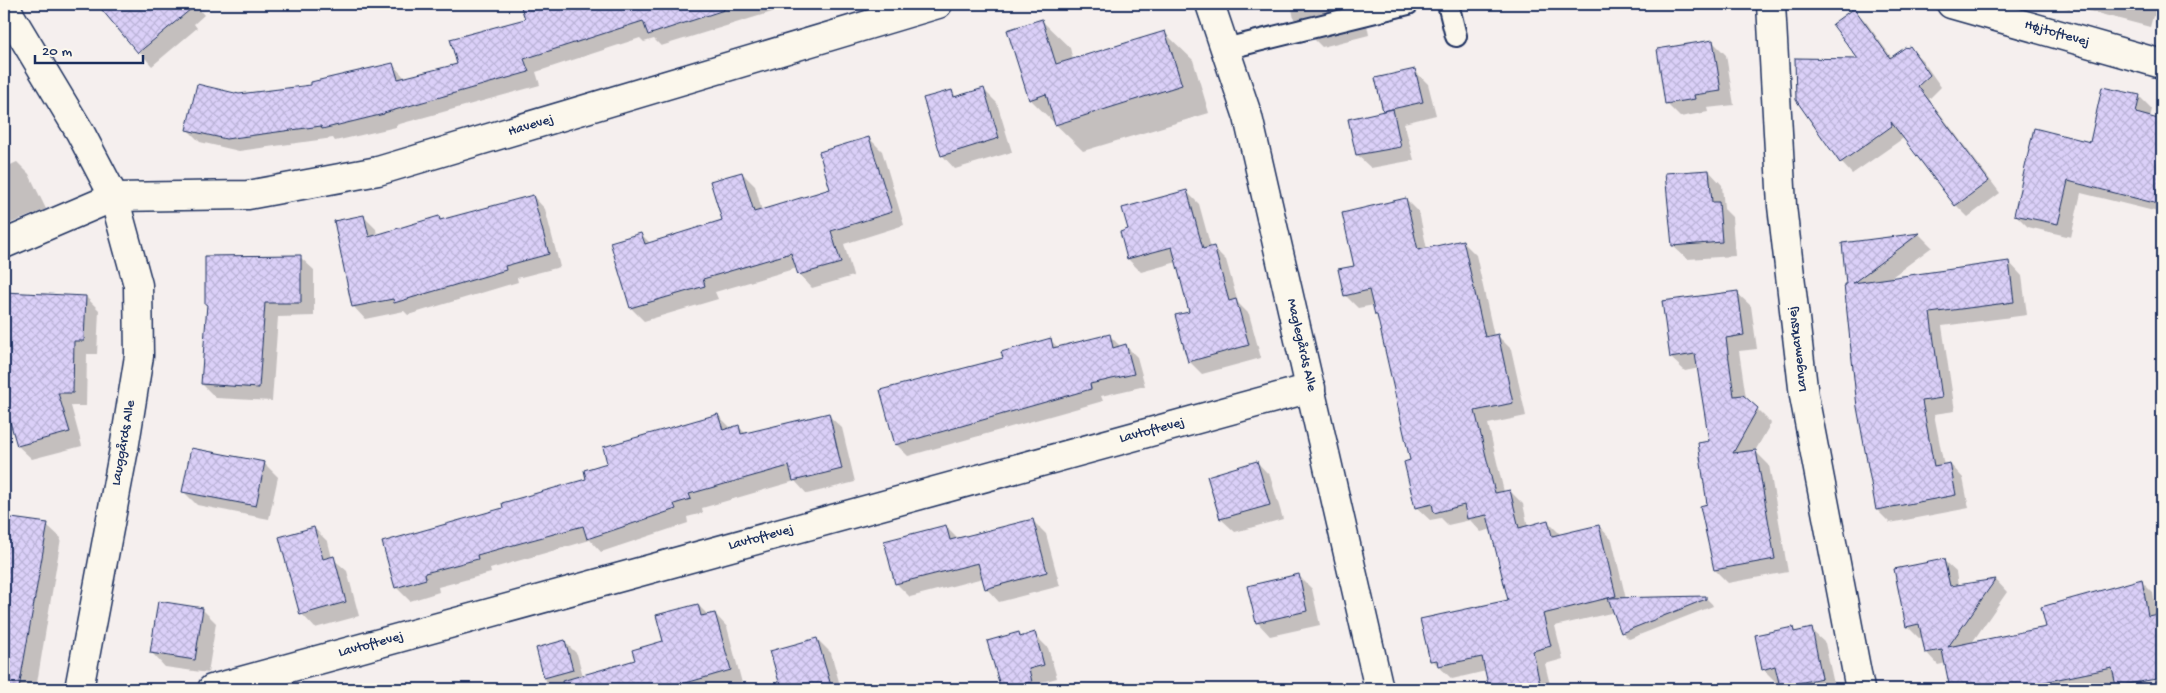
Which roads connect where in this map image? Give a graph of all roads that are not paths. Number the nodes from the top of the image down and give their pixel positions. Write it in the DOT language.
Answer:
graph roads {
  1 [pos="5,4"];
  2 [pos="938,4"];
  3 [pos="1210,4"];
  4 [pos="1408,4"];
  5 [pos="1448,4"];
  6 [pos="1771,4"];
  7 [pos="1952,4"];
  8 [pos="1456,36"];
  9 [pos="1225,48"];
  10 [pos="2162,64"];
  11 [pos="114,197"];
  12 [pos="4,244"];
  13 [pos="1311,388"];
  14 [pos="79,689"];
  15 [pos="212,689"];
  16 [pos="1379,689"];
  17 [pos="1860,689"];
  1 -- 11 [label="street, Lauggårds Alle"];
  2 -- 11 [label="street, Havevej"];
  3 -- 9 [label="street, Maglegårds Alle"];
  4 -- 9 [label="lane"];
  5 -- 8 [label="lane"];
  6 -- 17 [label="street, Langemarksvej"];
  7 -- 10 [label="street, Højtoftevej"];
  9 -- 13 [label="street, Maglegårds Alle"];
  11 -- 12 [label="street"];
  11 -- 14 [label="street, Lauggårds Alle"];
  13 -- 15 [label="street, Lavtoftevej"];
  13 -- 16 [label="street, Maglegårds Alle"];
}
